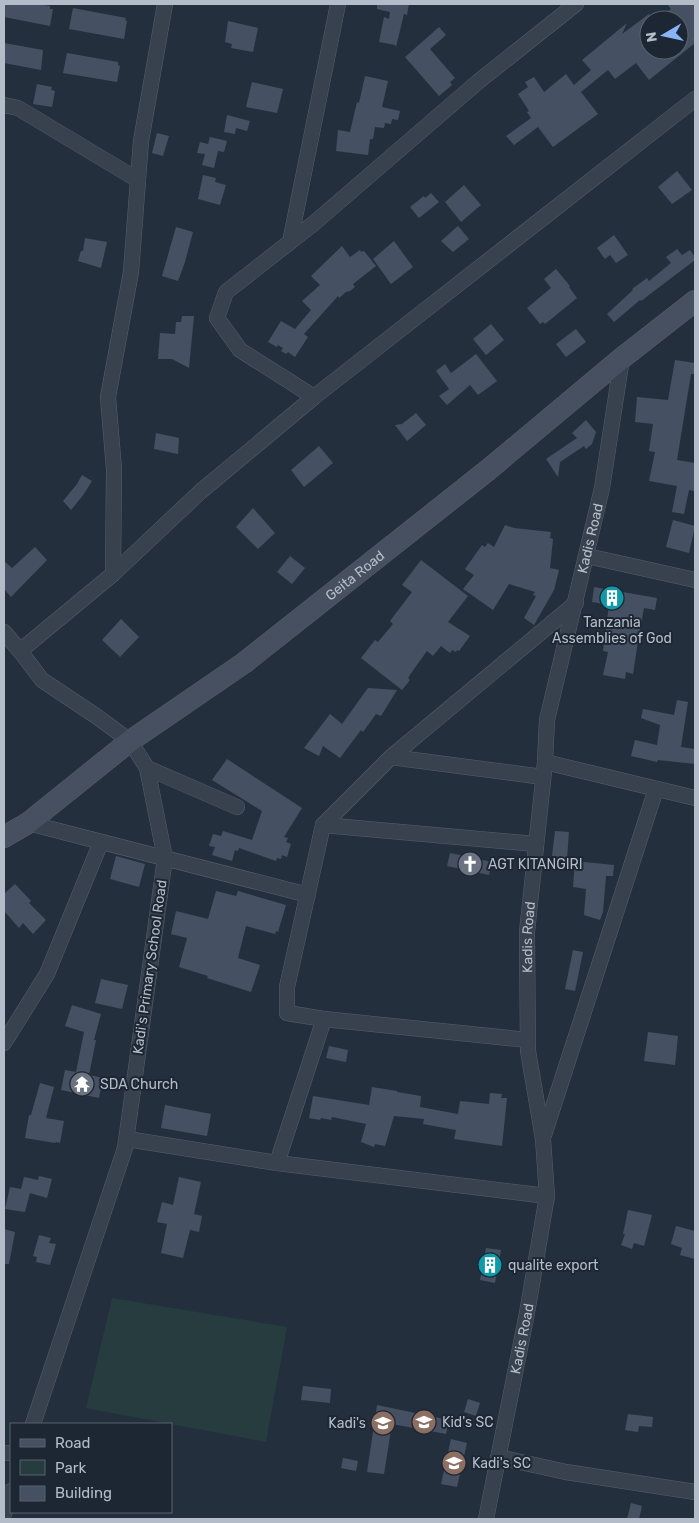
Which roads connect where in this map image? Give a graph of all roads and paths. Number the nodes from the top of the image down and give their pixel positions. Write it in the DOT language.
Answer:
graph roads {
  1 [pos="166,4"];
  2 [pos="338,4"];
  3 [pos="576,4"];
  4 [pos="695,99"];
  5 [pos="4,104"];
  6 [pos="138,180"];
  7 [pos="290,242"];
  8 [pos="695,301"];
  9 [pos="622,358"];
  10 [pos="314,397"];
  11 [pos="587,556"];
  12 [pos="113,574"];
  13 [pos="695,580"];
  14 [pos="576,603"];
  15 [pos="4,632"];
  16 [pos="20,651"];
  17 [pos="130,741"];
  18 [pos="391,757"];
  19 [pos="545,762"];
  20 [pos="147,768"];
  21 [pos="543,777"];
  22 [pos="656,789"];
  23 [pos="695,798"];
  24 [pos="237,806"];
  25 [pos="28,823"];
  26 [pos="323,825"];
  27 [pos="4,837"];
  28 [pos="101,842"];
  29 [pos="536,844"];
  30 [pos="165,858"];
  31 [pos="308,895"];
  32 [pos="324,1019"];
  33 [pos="528,1040"];
  34 [pos="4,1043"];
  35 [pos="127,1139"];
  36 [pos="542,1139"];
  37 [pos="277,1163"];
  38 [pos="547,1196"];
  39 [pos="34,1423"];
  40 [pos="498,1457"];
  41 [pos="695,1492"];
  42 [pos="10,1494"];
  43 [pos="4,1514"];
  44 [pos="486,1519"];
  1 -- 6 [label="street"];
  2 -- 7 [label="street"];
  3 -- 7 [label="street"];
  4 -- 10 [label="street"];
  5 -- 6 [label="street"];
  6 -- 12 [label="street"];
  7 -- 10 [label="street"];
  8 -- 9 [label="main road, Geita Road"];
  9 -- 11 [label="street, Kadis Road"];
  9 -- 17 [label="main road, Geita Road"];
  10 -- 12 [label="street"];
  11 -- 13 [label="street"];
  11 -- 14 [label="street, Kadis Road"];
  12 -- 16 [label="street"];
  14 -- 18 [label="street"];
  14 -- 19 [label="street, Kadis Road"];
  15 -- 16 [label="street"];
  16 -- 17 [label="street"];
  17 -- 20 [label="street, Kadi's Primary School Road"];
  17 -- 25 [label="main road, Geita Road"];
  18 -- 21 [label="street"];
  18 -- 26 [label="street"];
  19 -- 21 [label="street, Kadis Road"];
  19 -- 22 [label="street"];
  20 -- 24 [label="street"];
  20 -- 30 [label="street, Kadi's Primary School Road"];
  21 -- 29 [label="street, Kadis Road"];
  22 -- 23 [label="street"];
  22 -- 36 [label="street"];
  25 -- 27 [label="main road, Geita Road"];
  25 -- 28 [label="street"];
  26 -- 29 [label="street"];
  26 -- 31 [label="street"];
  28 -- 30 [label="street"];
  28 -- 34 [label="street"];
  29 -- 33 [label="street, Kadis Road"];
  30 -- 31 [label="street"];
  30 -- 35 [label="street, Kadi's Primary School Road"];
  31 -- 32 [label="street"];
  32 -- 33 [label="street"];
  32 -- 37 [label="street"];
  33 -- 36 [label="street, Kadis Road"];
  35 -- 37 [label="street"];
  35 -- 39 [label="street, Kadi's Primary School Road"];
  36 -- 38 [label="street, Kadis Road"];
  37 -- 38 [label="street"];
  38 -- 40 [label="street, Kadis Road"];
  40 -- 41 [label="street"];
  40 -- 44 [label="street, Kadis Road"];
  42 -- 43 [label="street"];
}
